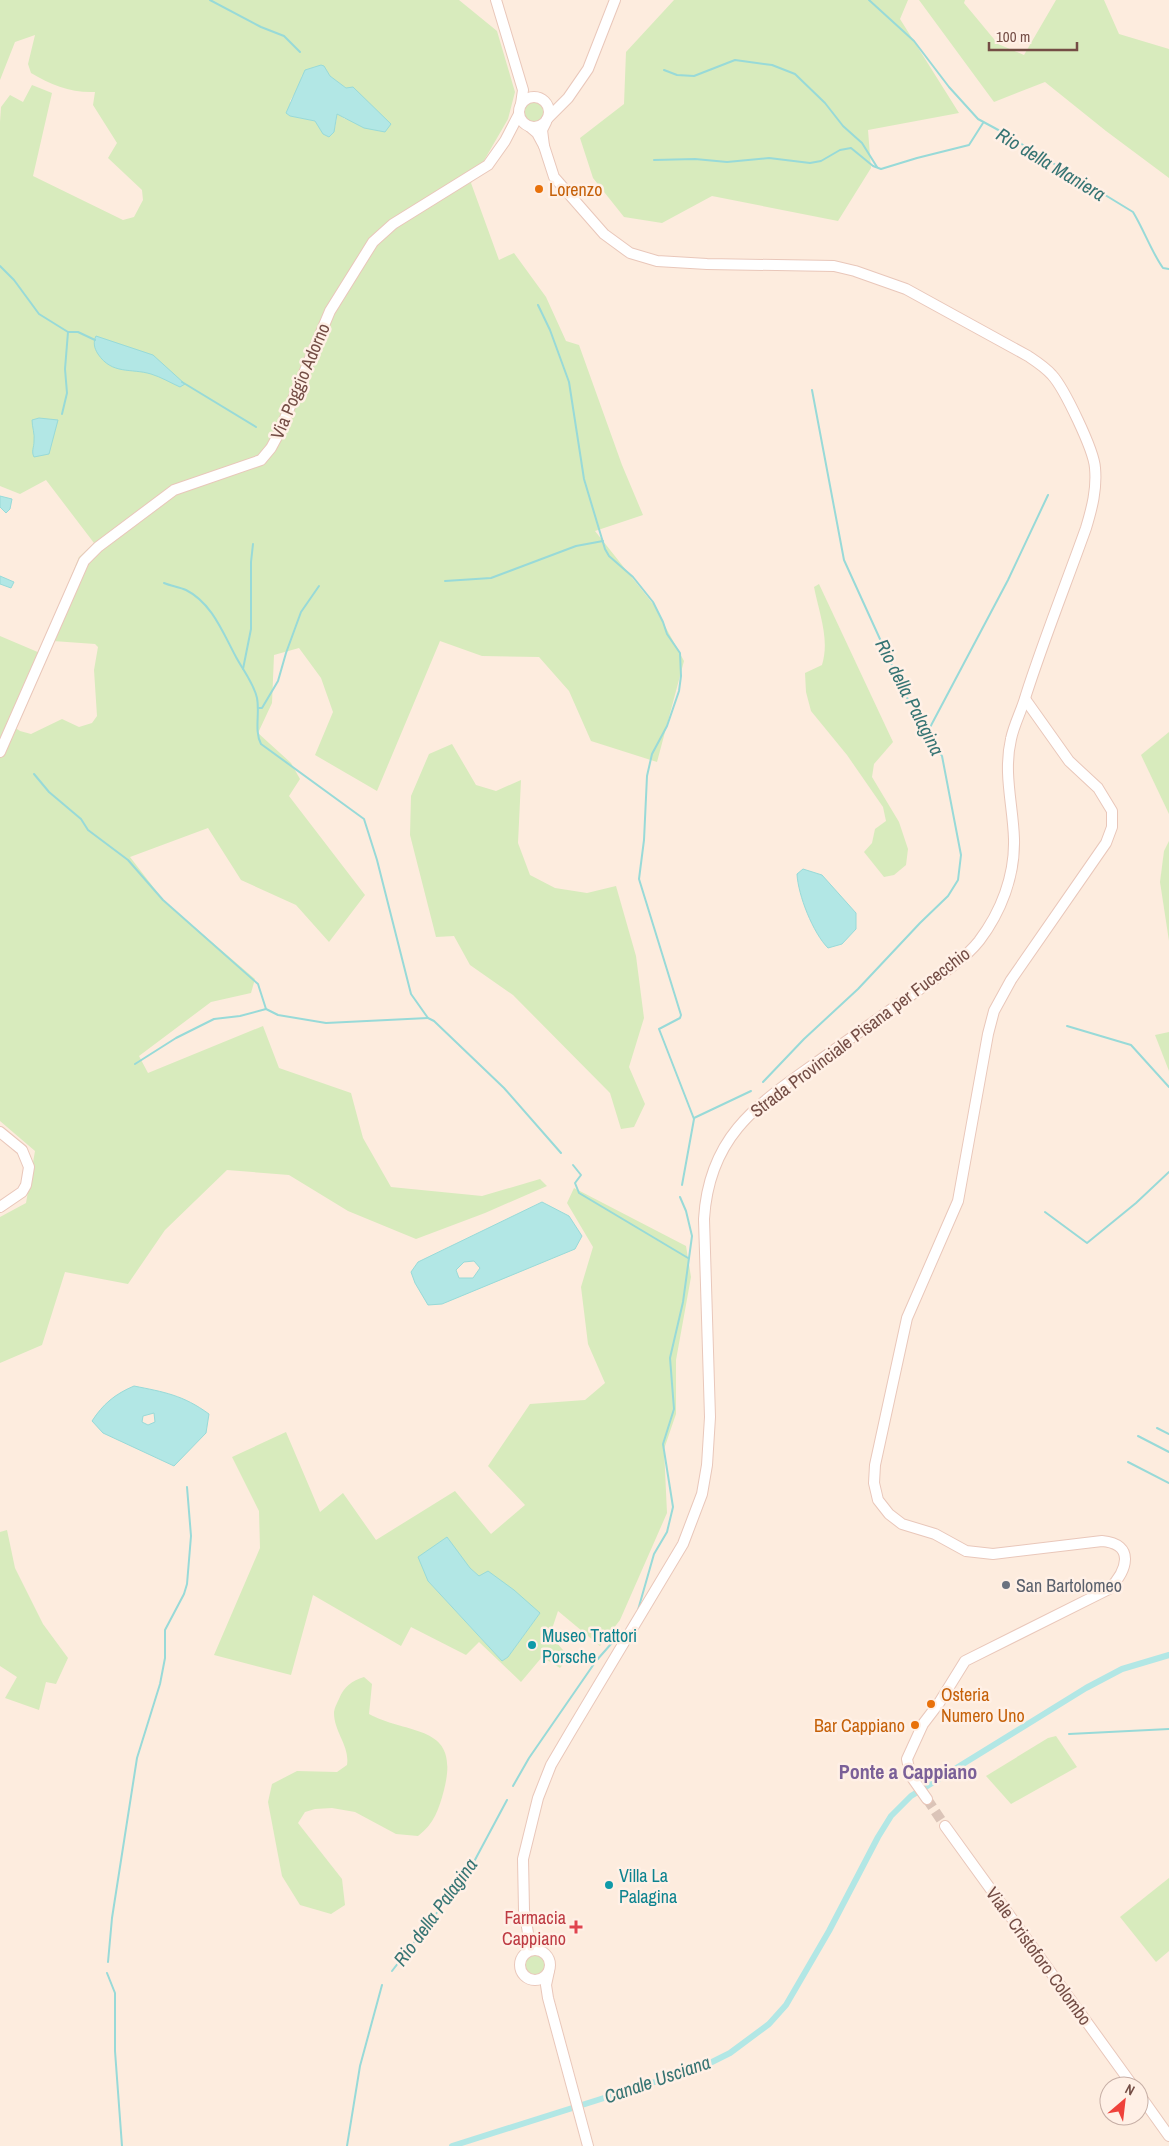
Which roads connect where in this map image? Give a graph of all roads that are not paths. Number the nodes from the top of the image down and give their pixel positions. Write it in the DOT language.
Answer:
graph roads {
  1 [pos="496,0"];
  2 [pos="615,0"];
  3 [pos="519,75"];
  4 [pos="536,97"];
  5 [pos="568,98"];
  6 [pos="546,102"];
  7 [pos="520,109"];
  8 [pos="546,121"];
  9 [pos="529,126"];
  10 [pos="505,141"];
  11 [pos="544,146"];
  12 [pos="1025,700"];
  13 [pos="0,752"];
  14 [pos="0,1132"];
  15 [pos="0,1207"];
  16 [pos="928,1799"];
  17 [pos="945,1826"];
  18 [pos="532,1950"];
  19 [pos="549,1971"];
  20 [pos="533,1980"];
  21 [pos="548,1998"];
  22 [pos="1126,2076"];
  23 [pos="1149,2108"];
  24 [pos="1169,2136"];
  25 [pos="588,2146"];
  1 -- 3 [label="main road"];
  2 -- 5 [label="main road"];
  3 -- 4 [label="main road"];
  3 -- 7 [label="main road"];
  4 -- 6 [label="main road"];
  4 -- 7 [label="main road"];
  5 -- 6 [label="main road"];
  5 -- 8 [label="main road"];
  6 -- 8 [label="main road"];
  7 -- 9 [label="main road"];
  7 -- 10 [label="main road, Via Poggio Adorno"];
  8 -- 9 [label="main road"];
  8 -- 11 [label="main road"];
  9 -- 10 [label="main road, Via Poggio Adorno"];
  9 -- 11 [label="main road"];
  10 -- 13 [label="main road, Via Poggio Adorno"];
  11 -- 12 [label="main road, Strada Provinciale Pisana per Fucecchio"];
  12 -- 16 [label="main road"];
  12 -- 18 [label="main road, Strada Provinciale Pisana per Fucecchio"];
  14 -- 15 [label="main road"];
  17 -- 22 [label="main road, Viale Cristoforo Colombo"];
  18 -- 19 [label="main road"];
  18 -- 20 [label="main road"];
  19 -- 20 [label="main road"];
  19 -- 21 [label="main road"];
  20 -- 21 [label="main road"];
  21 -- 25 [label="main road"];
  23 -- 24 [label="main road"];
}
